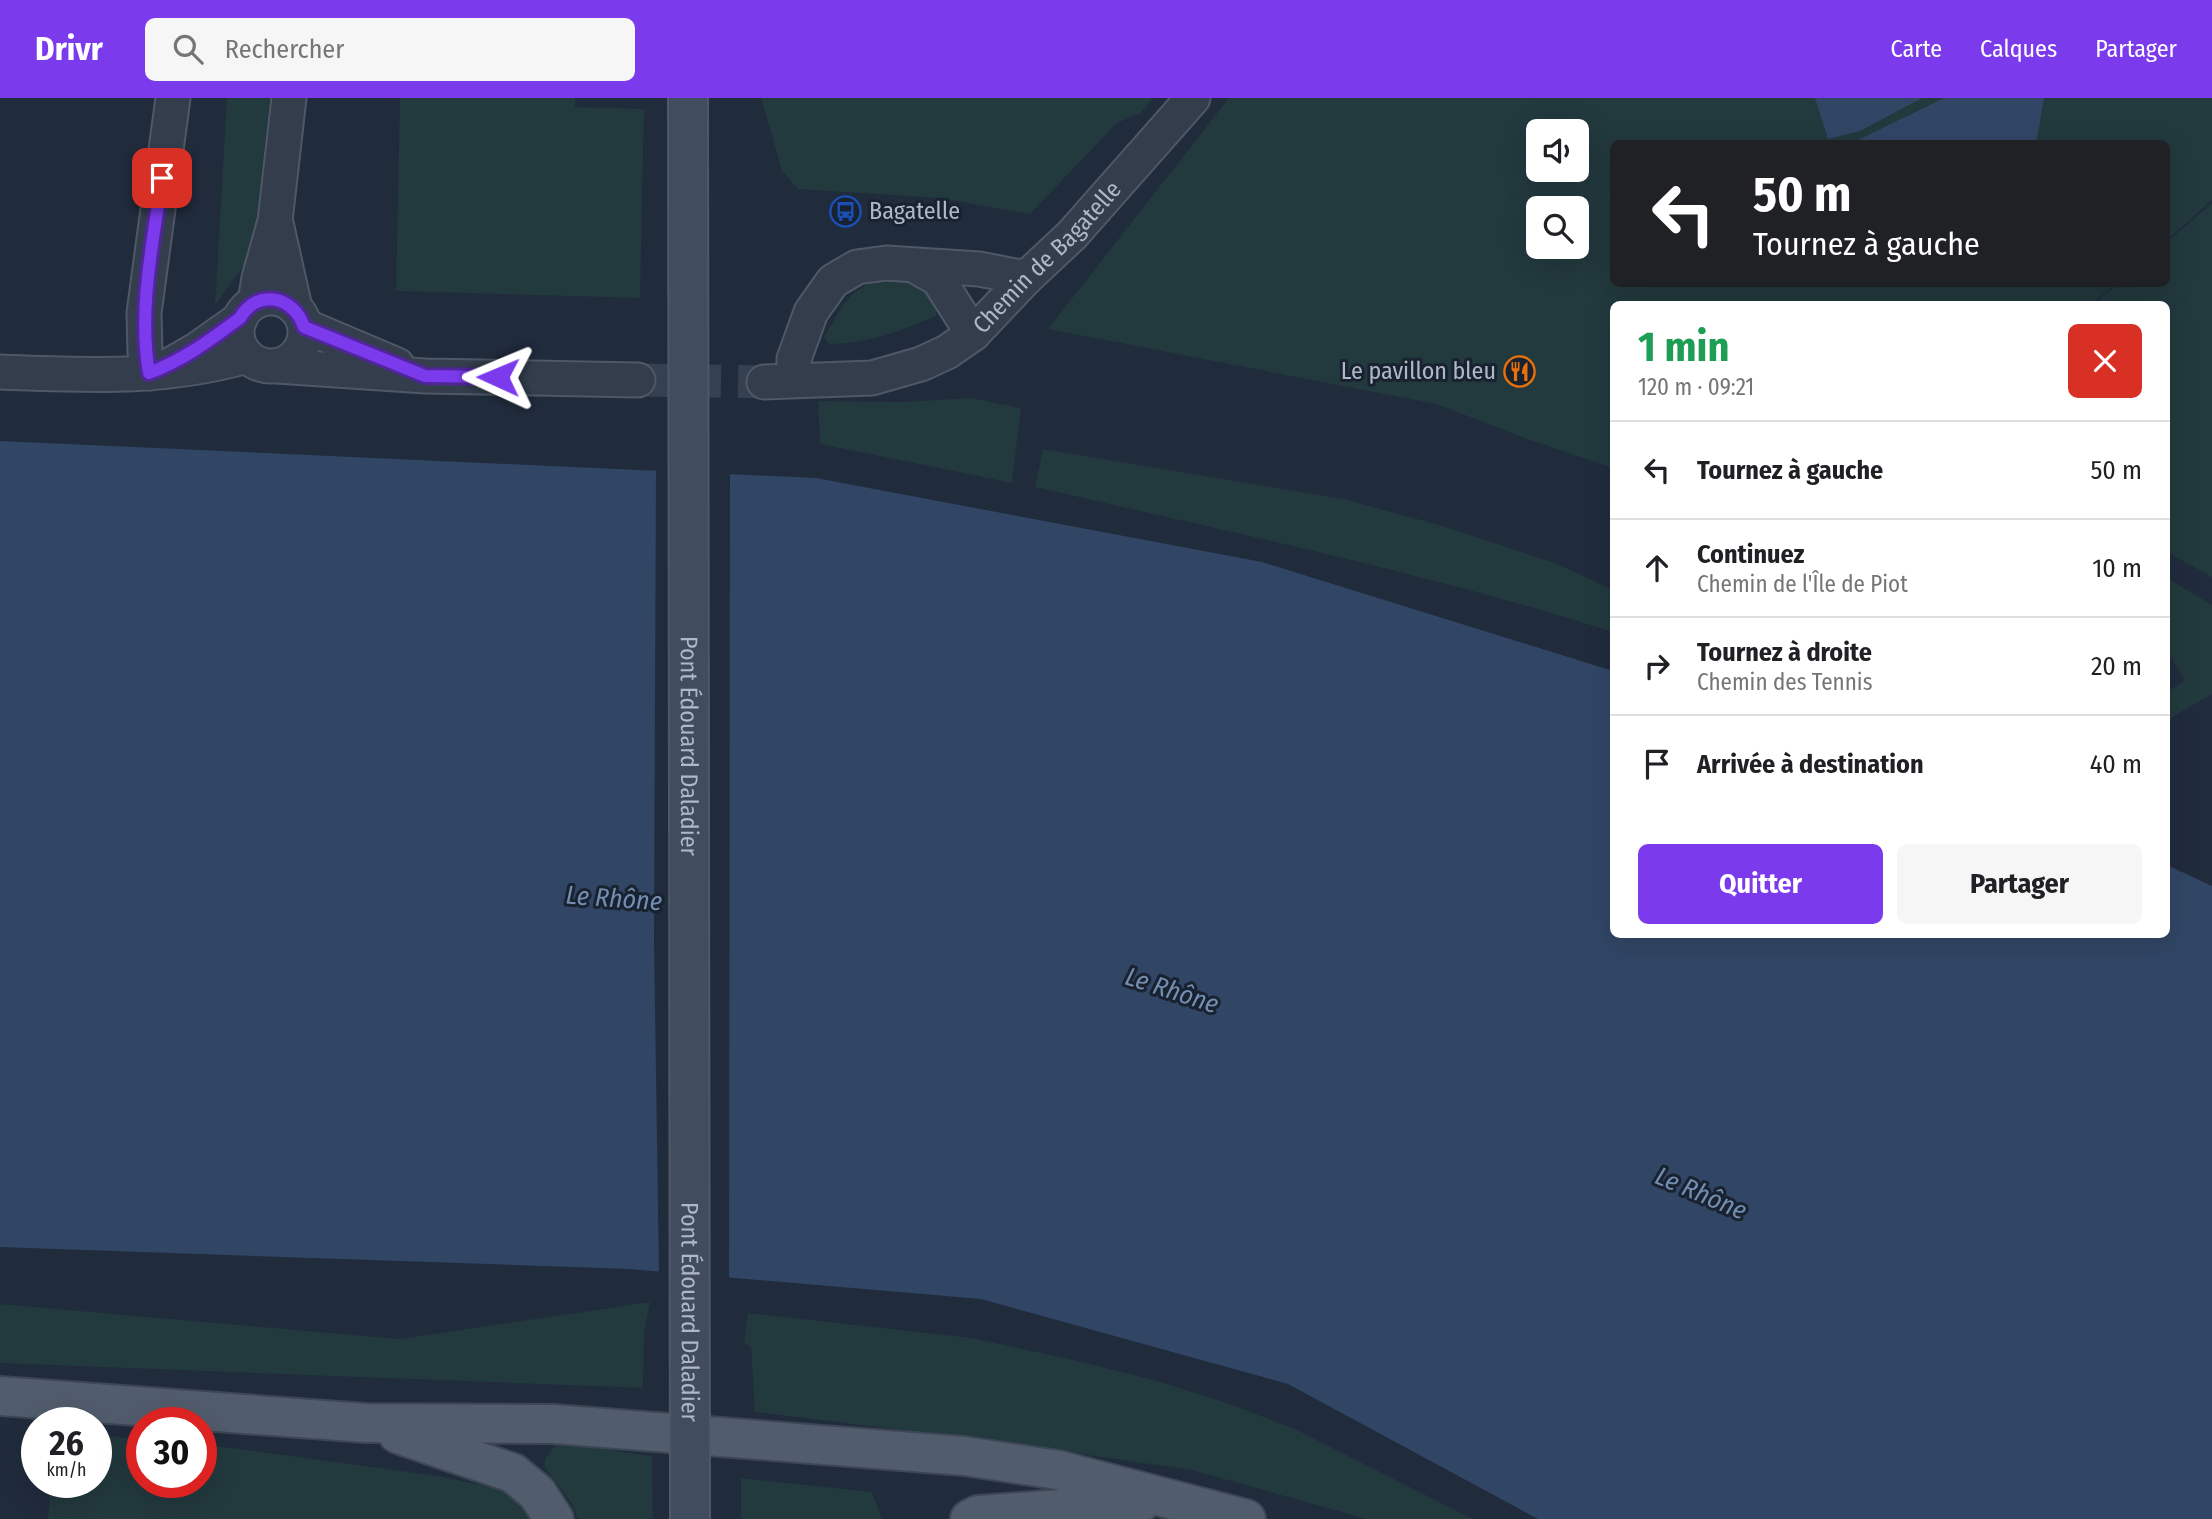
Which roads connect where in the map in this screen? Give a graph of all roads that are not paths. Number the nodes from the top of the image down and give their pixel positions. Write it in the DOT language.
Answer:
graph roads {
  1 [pos="173,98"];
  2 [pos="289,98"];
  3 [pos="688,98"];
  4 [pos="1193,98"];
  5 [pos="275,221"];
  6 [pos="915,265"];
  7 [pos="1026,278"];
  8 [pos="248,310"];
  9 [pos="300,317"];
  10 [pos="973,334"];
  11 [pos="262,361"];
  12 [pos="0,372"];
  13 [pos="149,373"];
  14 [pos="425,376"];
  15 [pos="638,380"];
  16 [pos="0,1396"];
  17 [pos="366,1423"];
  18 [pos="1184,1503"];
  19 [pos="554,1519"];
  20 [pos="690,1519"];
  21 [pos="970,1519"];
  22 [pos="1246,1519"];
  1 -- 13 [label="street"];
  2 -- 5 [label="street"];
  3 -- 20 [label="main road, Pont Édouard Daladier, bridge"];
  4 -- 7 [label="street, Chemin de Bagatelle"];
  5 -- 8 [label="street"];
  5 -- 9 [label="street"];
  6 -- 7 [label="street"];
  6 -- 10 [label="street"];
  6 -- 10 [label="street, Chemin de Bagatelle"];
  7 -- 10 [label="street, Chemin de Bagatelle"];
  8 -- 9 [label="street"];
  8 -- 11 [label="street"];
  8 -- 13 [label="street"];
  9 -- 11 [label="street"];
  9 -- 14 [label="street"];
  11 -- 13 [label="street"];
  11 -- 14 [label="street"];
  12 -- 13 [label="street"];
  14 -- 15 [label="street"];
  16 -- 17 [label="main road"];
  17 -- 18 [label="main road"];
  17 -- 19 [label="main road"];
  18 -- 21 [label="main road"];
  18 -- 22 [label="main road"];
}
